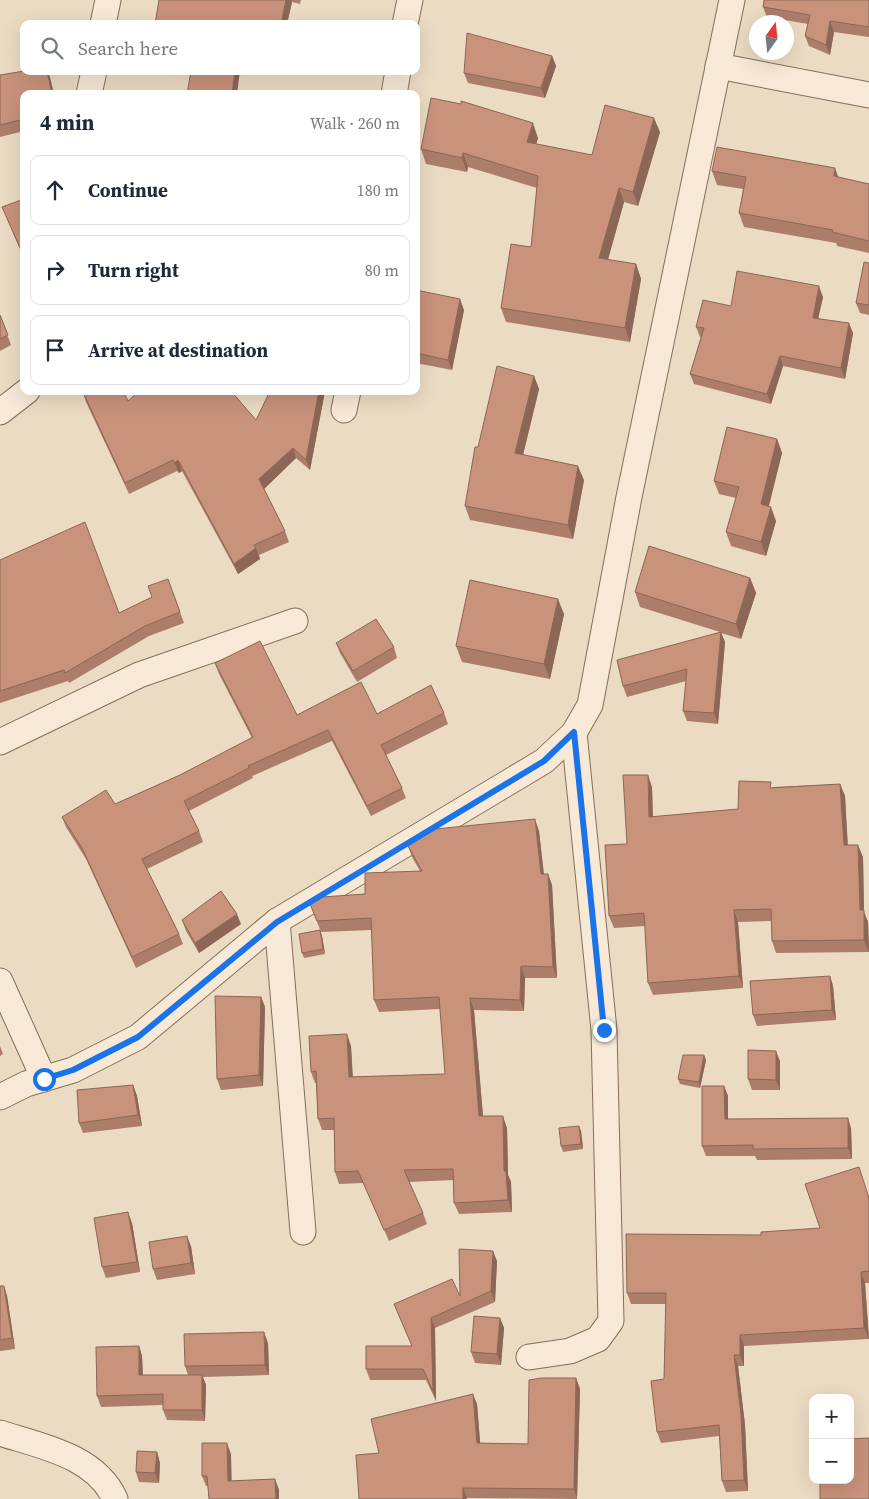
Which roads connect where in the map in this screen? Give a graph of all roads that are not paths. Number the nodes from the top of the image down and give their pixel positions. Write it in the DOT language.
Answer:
graph roads {
  1 [pos="108,0"];
  2 [pos="410,0"];
  3 [pos="732,0"];
  4 [pos="104,20"];
  5 [pos="406,20"];
  6 [pos="718,66"];
  7 [pos="93,75"];
  8 [pos="397,75"];
  9 [pos="91,90"];
  10 [pos="395,90"];
  11 [pos="869,95"];
  12 [pos="22,395"];
  13 [pos="0,412"];
  14 [pos="295,621"];
  15 [pos="574,732"];
  16 [pos="0,742"];
  17 [pos="277,922"];
  18 [pos="0,981"];
  19 [pos="44,1079"];
  20 [pos="0,1097"];
  21 [pos="303,1232"];
  22 [pos="529,1358"];
  23 [pos="0,1433"];
  24 [pos="115,1499"];
  1 -- 4 [label="street"];
  2 -- 5 [label="street"];
  3 -- 6 [label="street"];
  6 -- 11 [label="street"];
  6 -- 15 [label="street"];
  7 -- 9 [label="street"];
  8 -- 10 [label="street"];
  12 -- 13 [label="street"];
  14 -- 16 [label="street"];
  15 -- 17 [label="street"];
  15 -- 22 [label="street"];
  17 -- 19 [label="street"];
  17 -- 21 [label="street"];
  18 -- 19 [label="street"];
  19 -- 20 [label="street"];
  23 -- 24 [label="street"];
}
